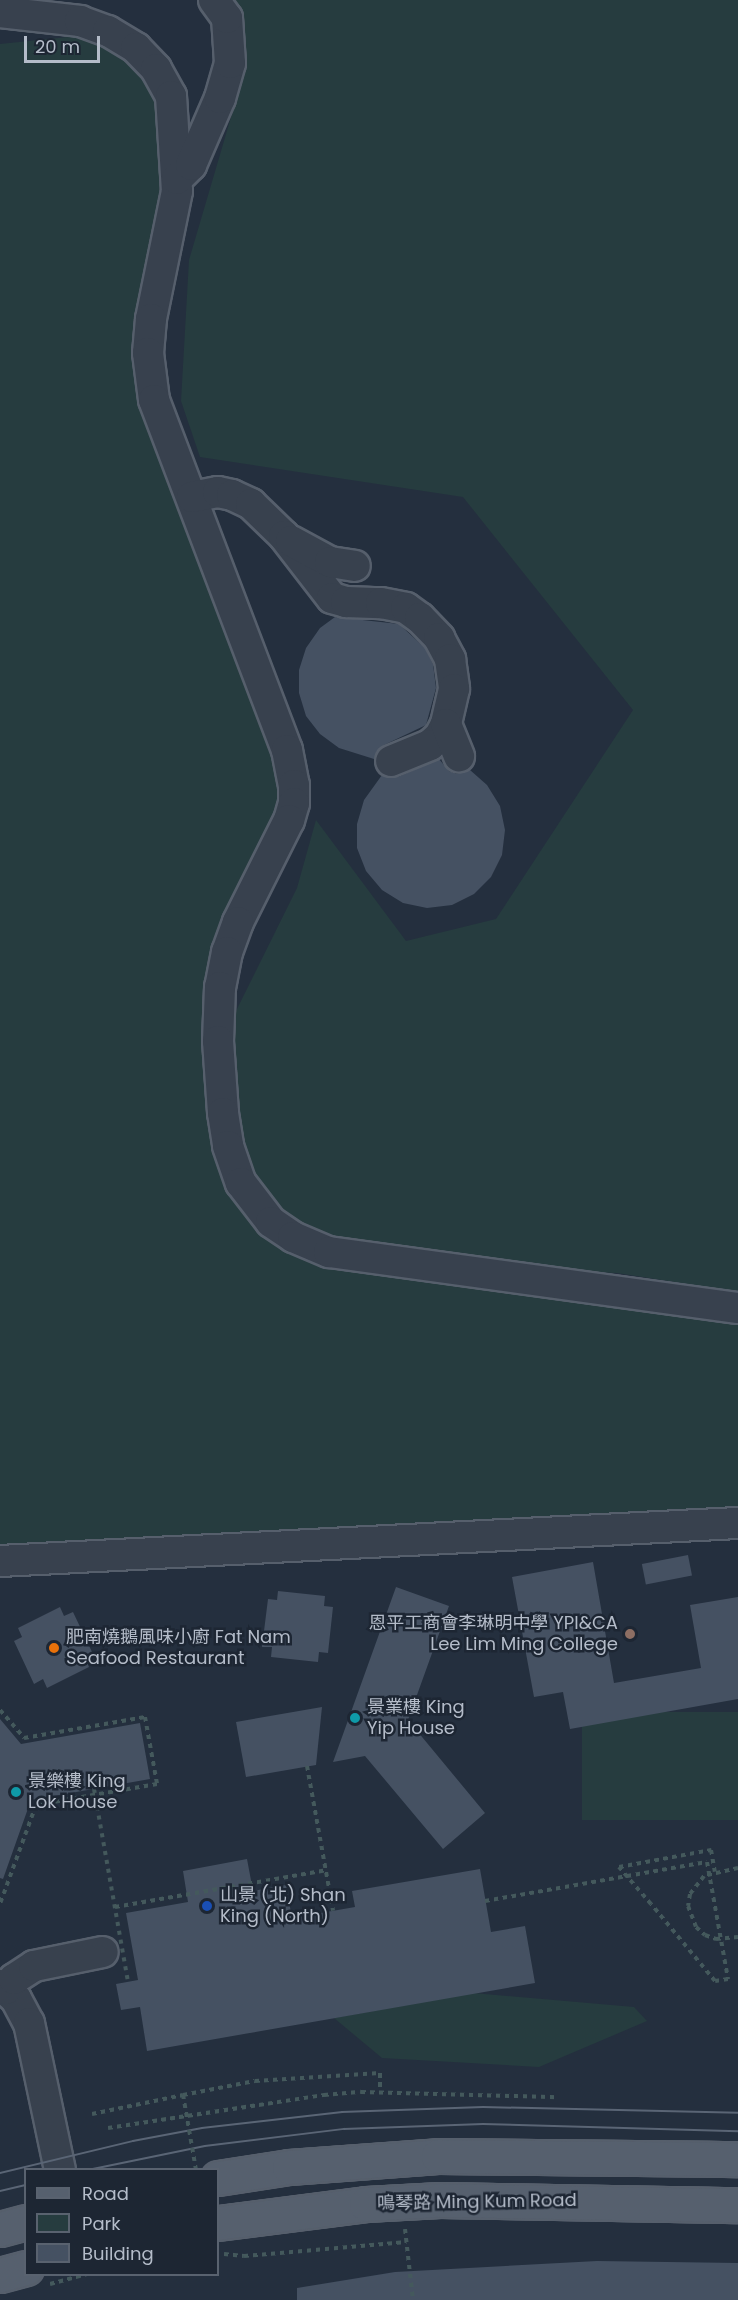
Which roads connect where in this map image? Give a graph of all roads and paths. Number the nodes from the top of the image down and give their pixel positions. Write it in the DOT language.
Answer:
graph roads {
  1 [pos="214,0"];
  2 [pos="0,12"];
  3 [pos="177,179"];
  4 [pos="192,497"];
  5 [pos="284,536"];
  6 [pos="355,566"];
  7 [pos="446,724"];
  8 [pos="459,757"];
  9 [pos="391,761"];
  10 [pos="738,1308"];
  11 [pos="738,1523"];
  12 [pos="0,1561"];
  13 [pos="0,1710"];
  14 [pos="307,1766"];
  15 [pos="94,1789"];
  16 [pos="738,1868"];
  17 [pos="326,1870"];
  18 [pos="715,1872"];
  19 [pos="485,1901"];
  20 [pos="0,1904"];
  21 [pos="115,1907"];
  22 [pos="333,1911"];
  23 [pos="738,1937"];
  24 [pos="103,1952"];
  25 [pos="128,1982"];
  26 [pos="3,1987"];
  27 [pos="380,2087"];
  28 [pos="183,2096"];
  29 [pos="558,2097"];
  30 [pos="92,2114"];
  31 [pos="108,2128"];
  32 [pos="738,2159"];
  33 [pos="60,2168"];
  34 [pos="196,2168"];
  35 [pos="219,2178"];
  36 [pos="738,2205"];
  37 [pos="24,2223"];
  38 [pos="219,2223"];
  39 [pos="0,2229"];
  40 [pos="219,2253"];
  41 [pos="24,2269"];
  42 [pos="0,2275"];
  43 [pos="412,2300"];
  1 -- 3 [label="lane"];
  2 -- 3 [label="lane"];
  3 -- 4 [label="lane"];
  4 -- 5 [label="lane"];
  4 -- 10 [label="lane"];
  5 -- 6 [label="lane"];
  5 -- 7 [label="lane"];
  7 -- 8 [label="lane"];
  7 -- 9 [label="lane"];
  11 -- 12 [label="lane"];
  13 -- 20 [label="path"];
  14 -- 17 [label="path"];
  15 -- 21 [label="path, bridge"];
  16 -- 18 [label="path"];
  17 -- 21 [label="path"];
  17 -- 22 [label="path"];
  18 -- 19 [label="path, bridge"];
  18 -- 23 [label="path"];
  21 -- 25 [label="path, bridge"];
  24 -- 26 [label="lane"];
  26 -- 33 [label="lane"];
  27 -- 28 [label="path, bridge"];
  28 -- 30 [label="path"];
  28 -- 34 [label="path, bridge"];
  29 -- 31 [label="path"];
  32 -- 35 [label="main road"];
  36 -- 38 [label="main road, 鳴琴路 Ming Kum Road"];
  37 -- 39 [label="main road"];
  40 -- 43 [label="path"];
  41 -- 42 [label="main road"];
}
